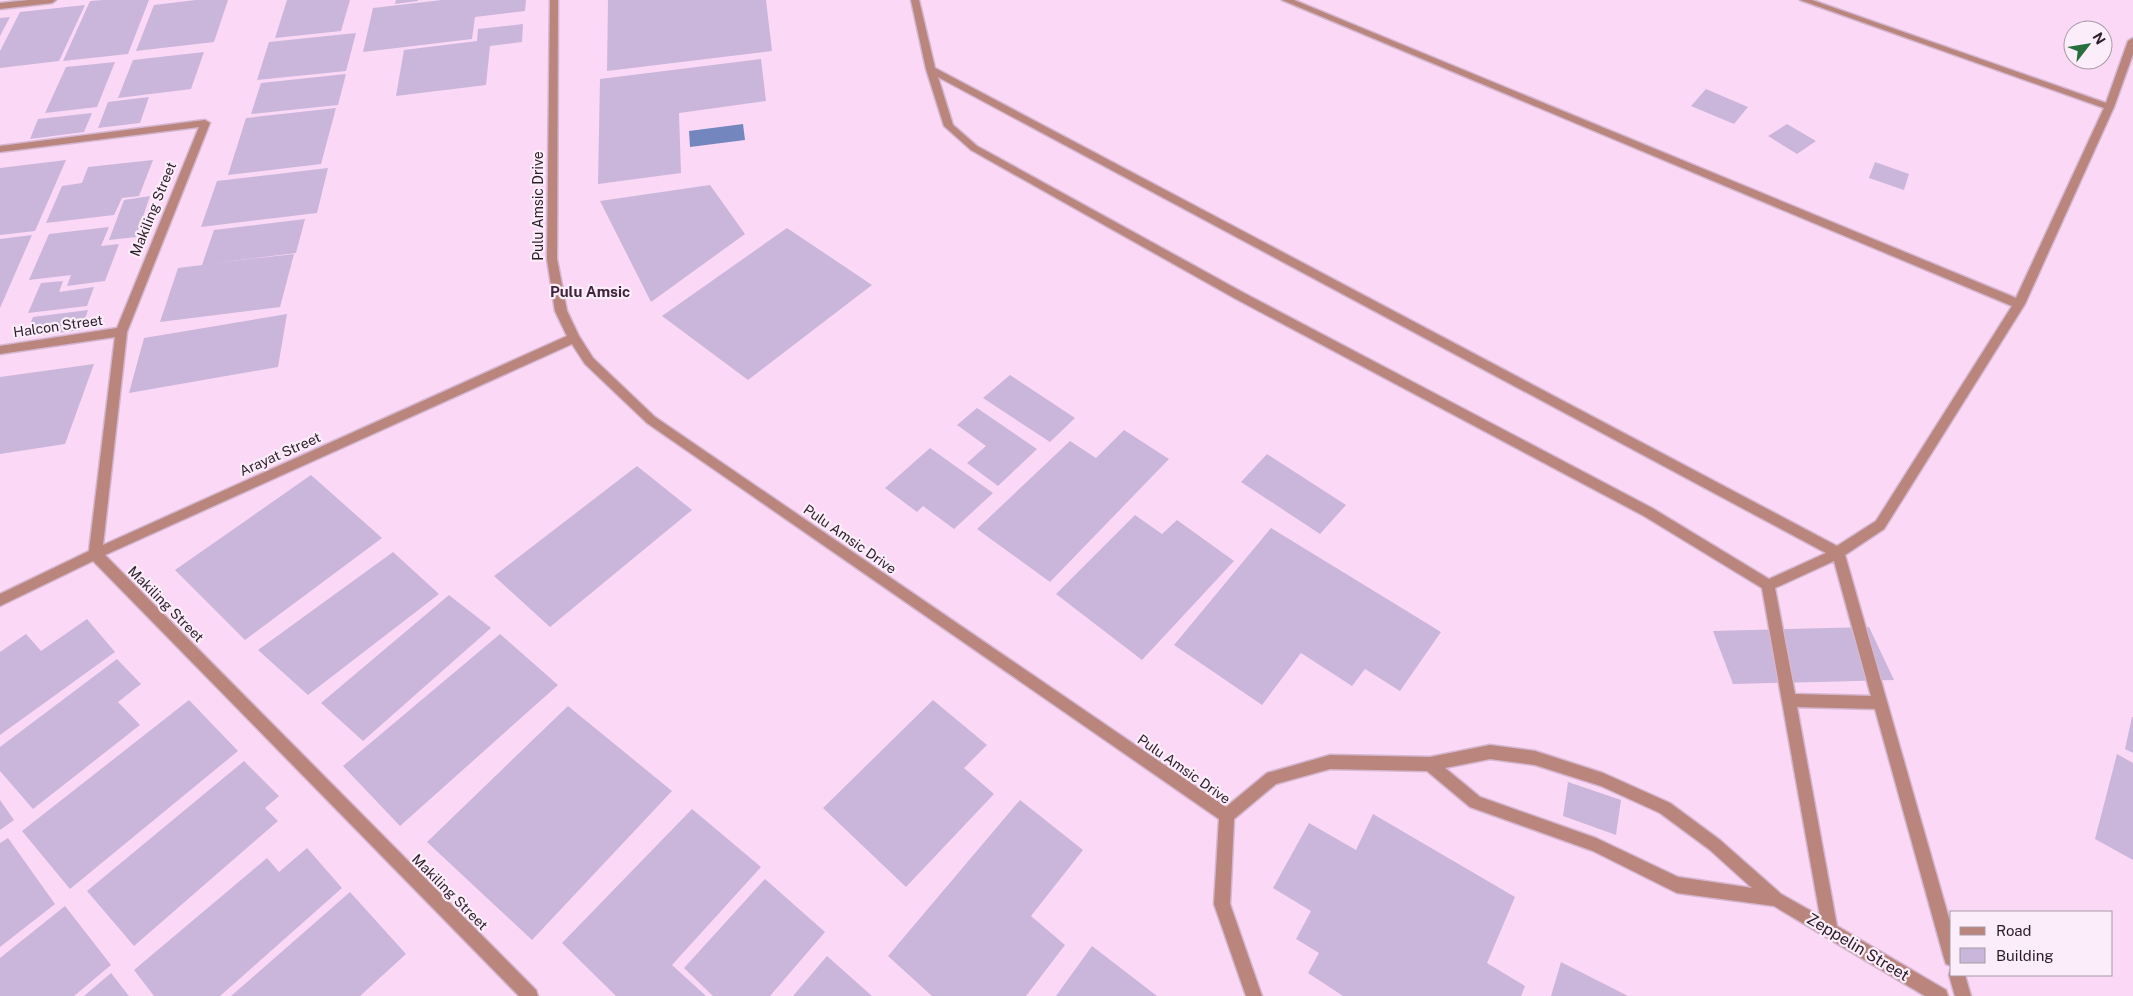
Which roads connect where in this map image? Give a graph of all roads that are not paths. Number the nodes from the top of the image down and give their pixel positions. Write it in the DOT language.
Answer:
graph roads {
  1 [pos="52,0"];
  2 [pos="554,0"];
  3 [pos="915,0"];
  4 [pos="1286,0"];
  5 [pos="1804,0"];
  6 [pos="0,6"];
  7 [pos="2133,41"];
  8 [pos="931,69"];
  9 [pos="2109,107"];
  10 [pos="0,149"];
  11 [pos="2019,304"];
  12 [pos="121,332"];
  13 [pos="574,338"];
  14 [pos="0,350"];
  15 [pos="1838,553"];
  16 [pos="95,554"];
  17 [pos="1768,584"];
  18 [pos="0,600"];
  19 [pos="1789,700"];
  20 [pos="1880,703"];
  21 [pos="1430,764"];
  22 [pos="1227,816"];
  23 [pos="1776,899"];
  24 [pos="1830,930"];
  25 [pos="1950,951"];
  26 [pos="1956,976"];
  27 [pos="530,996"];
  28 [pos="1254,996"];
  29 [pos="1940,996"];
  30 [pos="1962,996"];
  1 -- 6 [label="street"];
  2 -- 13 [label="street, Pulu Amsic Drive"];
  3 -- 8 [label="street"];
  4 -- 11 [label="street"];
  5 -- 9 [label="street"];
  7 -- 9 [label="street"];
  8 -- 15 [label="street"];
  8 -- 17 [label="street"];
  9 -- 11 [label="street"];
  10 -- 12 [label="street, Makiling Street"];
  11 -- 15 [label="street"];
  12 -- 14 [label="street, Halcon Street"];
  12 -- 16 [label="street, Makiling Street"];
  13 -- 16 [label="street, Arayat Street"];
  13 -- 22 [label="street, Pulu Amsic Drive"];
  15 -- 17 [label="street"];
  15 -- 20 [label="street"];
  16 -- 18 [label="street, Arayat Street"];
  16 -- 27 [label="street, Makiling Street"];
  17 -- 19 [label="street"];
  19 -- 20 [label="street"];
  19 -- 24 [label="street"];
  20 -- 25 [label="street"];
  21 -- 22 [label="street, Pulu Amsic Drive"];
  21 -- 23 [label="street"];
  21 -- 23 [label="street, Pulu Amsic Drive"];
  22 -- 28 [label="street"];
  23 -- 24 [label="street, Zeppelin Street"];
  24 -- 29 [label="street, Zeppelin Street"];
  26 -- 30 [label="street"];
}
